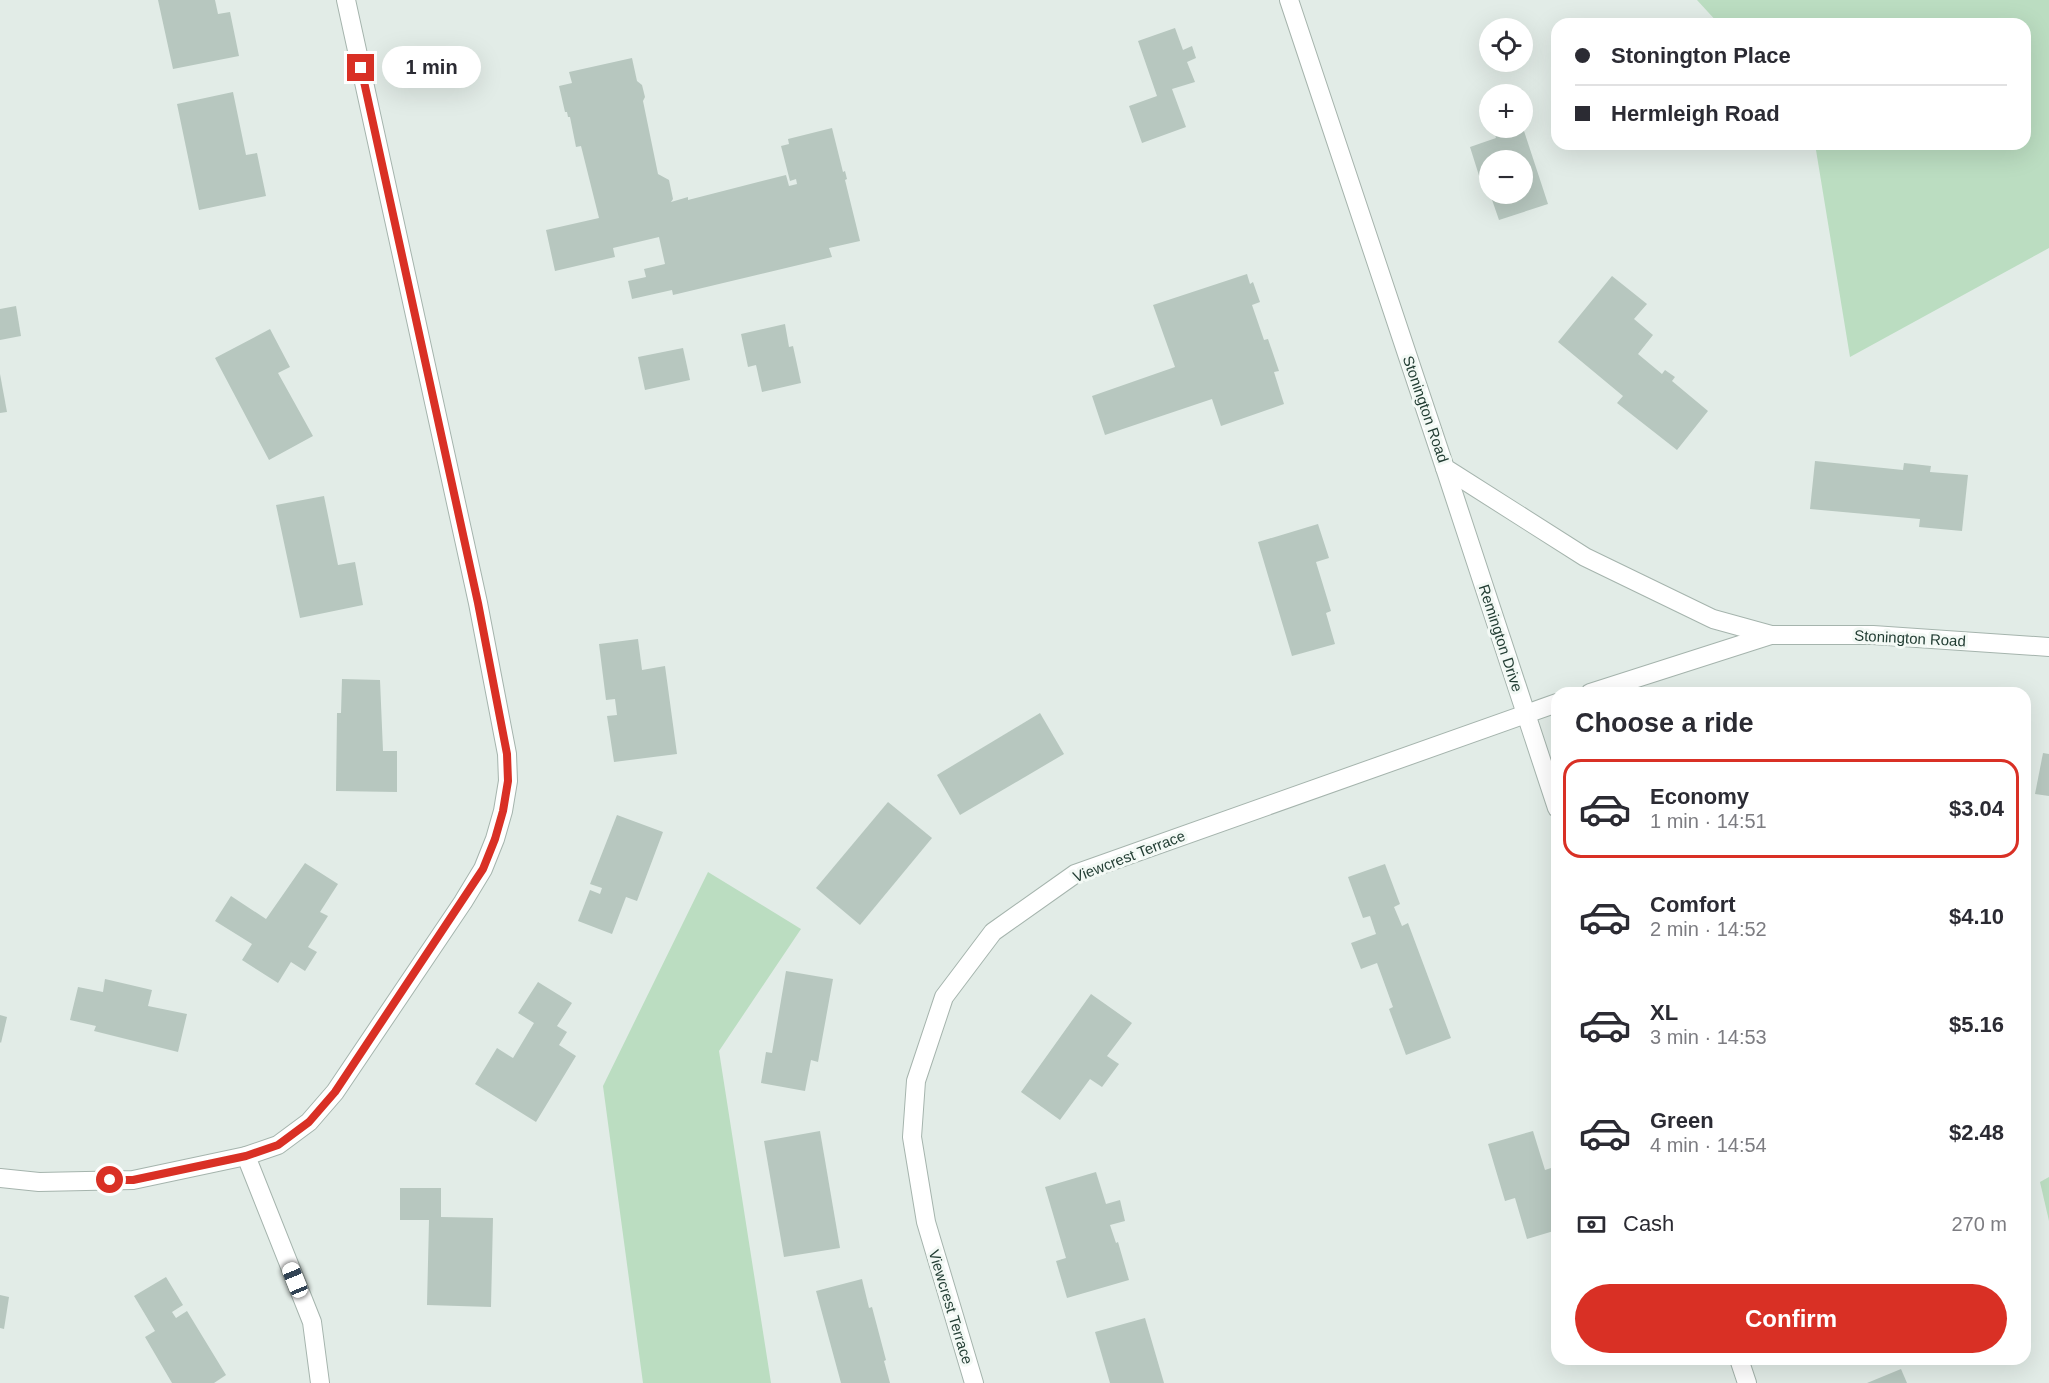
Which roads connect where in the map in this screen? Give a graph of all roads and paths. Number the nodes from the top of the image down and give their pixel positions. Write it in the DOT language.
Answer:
graph roads {
  1 [pos="346,0"];
  2 [pos="1289,0"];
  3 [pos="1445,468"];
  4 [pos="1771,635"];
  5 [pos="2049,647"];
  6 [pos="1609,687"];
  7 [pos="1551,706"];
  8 [pos="1526,713"];
  9 [pos="1551,790"];
  10 [pos="246,1156"];
  11 [pos="0,1178"];
  12 [pos="1741,1365"];
  13 [pos="320,1383"];
  14 [pos="974,1383"];
  15 [pos="1747,1383"];
  1 -- 10 [label="street"];
  2 -- 3 [label="street, Stonington Road"];
  3 -- 4 [label="street, Stonington Road"];
  3 -- 8 [label="street, Remington Drive"];
  4 -- 5 [label="street, Stonington Road"];
  4 -- 6 [label="street, Stonington Road"];
  7 -- 8 [label="street"];
  8 -- 9 [label="street, Remington Drive"];
  8 -- 14 [label="street, Viewcrest Terrace"];
  10 -- 11 [label="street"];
  10 -- 13 [label="street"];
  12 -- 15 [label="street"];
}
